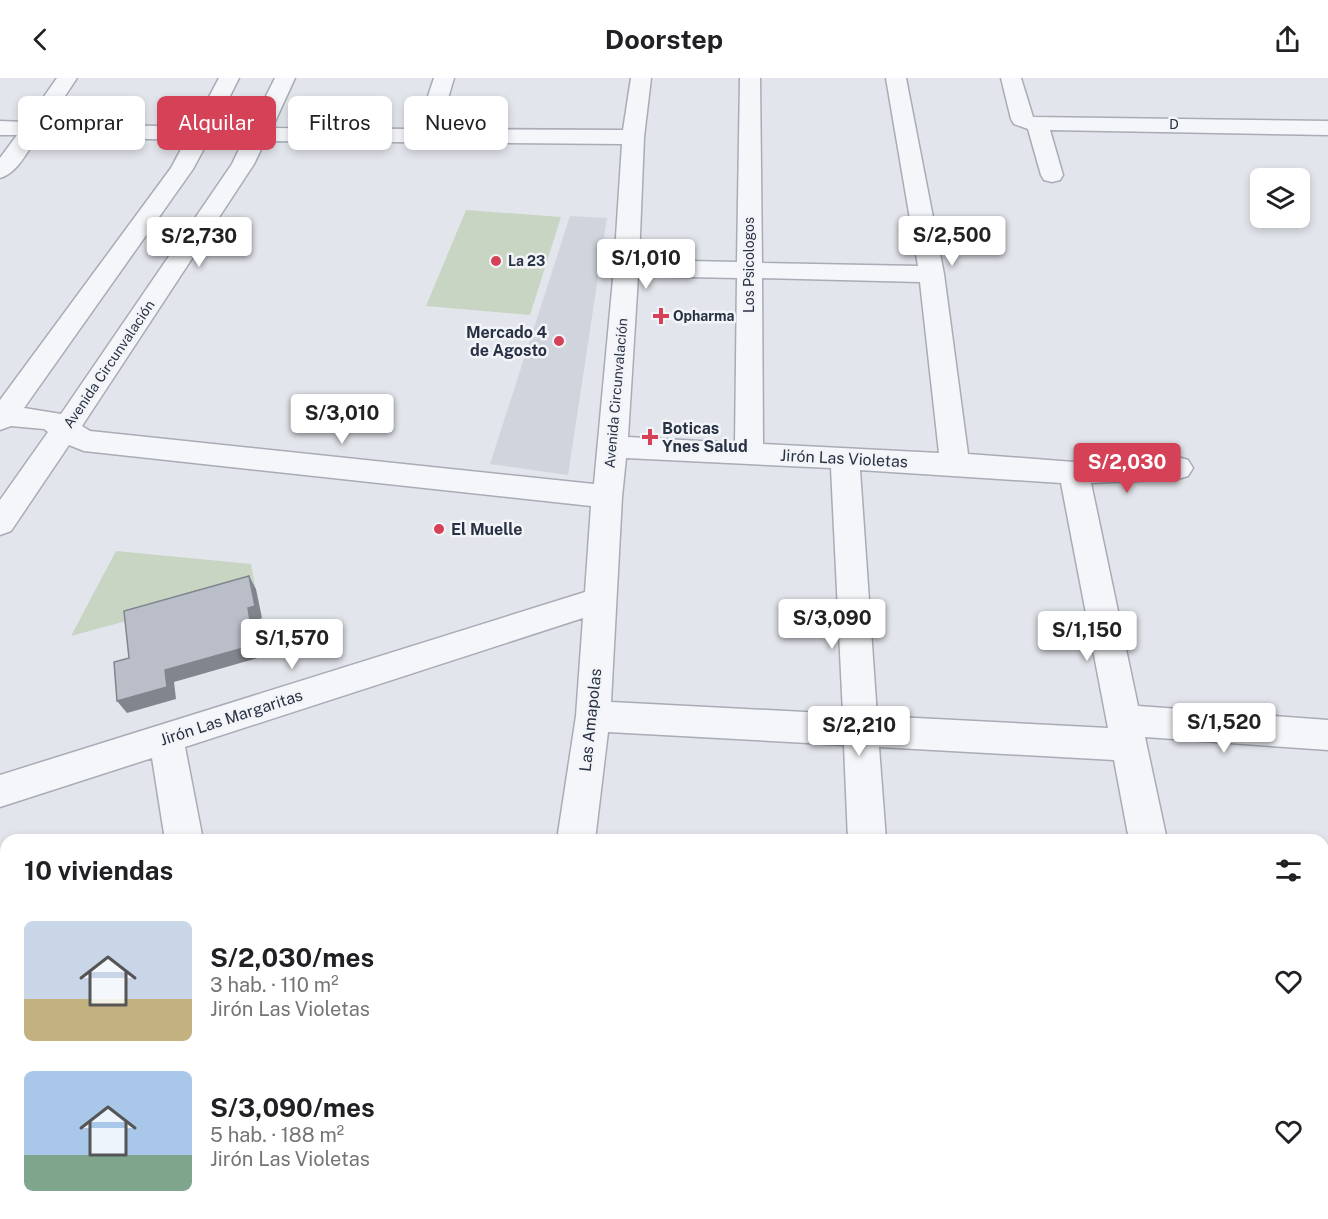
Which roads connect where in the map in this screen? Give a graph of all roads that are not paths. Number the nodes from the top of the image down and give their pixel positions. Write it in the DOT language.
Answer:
graph roads {
  1 [pos="67,78"];
  2 [pos="229,78"];
  3 [pos="285,78"];
  4 [pos="444,78"];
  5 [pos="641,78"];
  6 [pos="750,78"];
  7 [pos="896,78"];
  8 [pos="1011,78"];
  9 [pos="55,96"];
  10 [pos="220,96"];
  11 [pos="438,96"];
  12 [pos="276,97"];
  13 [pos="1030,122"];
  14 [pos="0,128"];
  15 [pos="1328,128"];
  16 [pos="18,129"];
  17 [pos="276,134"];
  18 [pos="404,135"];
  19 [pos="508,136"];
  20 [pos="633,137"];
  21 [pos="18,148"];
  22 [pos="192,150"];
  23 [pos="250,150"];
  24 [pos="0,171"];
  25 [pos="1052,176"];
  26 [pos="626,267"];
  27 [pos="749,270"];
  28 [pos="932,274"];
  29 [pos="1,417"];
  30 [pos="65,430"];
  31 [pos="613,447"];
  32 [pos="749,453"];
  33 [pos="845,457"];
  34 [pos="955,464"];
  35 [pos="1179,468"];
  36 [pos="1074,473"];
  37 [pos="607,497"];
  38 [pos="0,523"];
  39 [pos="600,600"];
  40 [pos="593,716"];
  41 [pos="863,731"];
  42 [pos="1126,733"];
  43 [pos="1328,735"];
  44 [pos="166,737"];
  45 [pos="0,790"];
  46 [pos="183,834"];
  47 [pos="577,834"];
  48 [pos="867,834"];
  49 [pos="1147,834"];
  1 -- 9 [label="street"];
  2 -- 10 [label="street"];
  3 -- 12 [label="street, Avenida Circunvalación"];
  4 -- 11 [label="street"];
  5 -- 20 [label="street, Avenida Circunvalación"];
  6 -- 27 [label="street, Los Psicologos"];
  7 -- 28 [label="street"];
  8 -- 13 [label="street"];
  13 -- 15 [label="street, D"];
  13 -- 25 [label="street"];
  14 -- 16 [label="street"];
  17 -- 18 [label="street"];
  19 -- 20 [label="street"];
  20 -- 26 [label="street, Avenida Circunvalación"];
  21 -- 24 [label="street"];
  22 -- 29 [label="street"];
  23 -- 30 [label="street, Avenida Circunvalación"];
  26 -- 27 [label="street"];
  26 -- 31 [label="street, Avenida Circunvalación"];
  27 -- 28 [label="street"];
  27 -- 32 [label="street, Los Psicologos"];
  28 -- 34 [label="street"];
  29 -- 30 [label="street"];
  30 -- 37 [label="street"];
  30 -- 38 [label="street, Avenida Circunvalación"];
  31 -- 32 [label="street, Jirón Las Violetas"];
  31 -- 37 [label="street, Avenida Circunvalación"];
  32 -- 33 [label="street, Jirón Las Violetas"];
  33 -- 34 [label="street, Jirón Las Violetas"];
  33 -- 41 [label="street"];
  34 -- 36 [label="street, Jirón Las Violetas"];
  35 -- 36 [label="street, Jirón Las Violetas"];
  36 -- 42 [label="street"];
  37 -- 39 [label="street, Avenida Circunvalación"];
  39 -- 40 [label="street, Las Amapolas"];
  39 -- 44 [label="street, Jirón Las Margaritas"];
  40 -- 41 [label="street"];
  40 -- 47 [label="street, Las Amapolas"];
  41 -- 42 [label="street"];
  41 -- 48 [label="street"];
  42 -- 43 [label="street"];
  42 -- 49 [label="street"];
  44 -- 45 [label="street, Jirón Las Margaritas"];
  44 -- 46 [label="street"];
}
